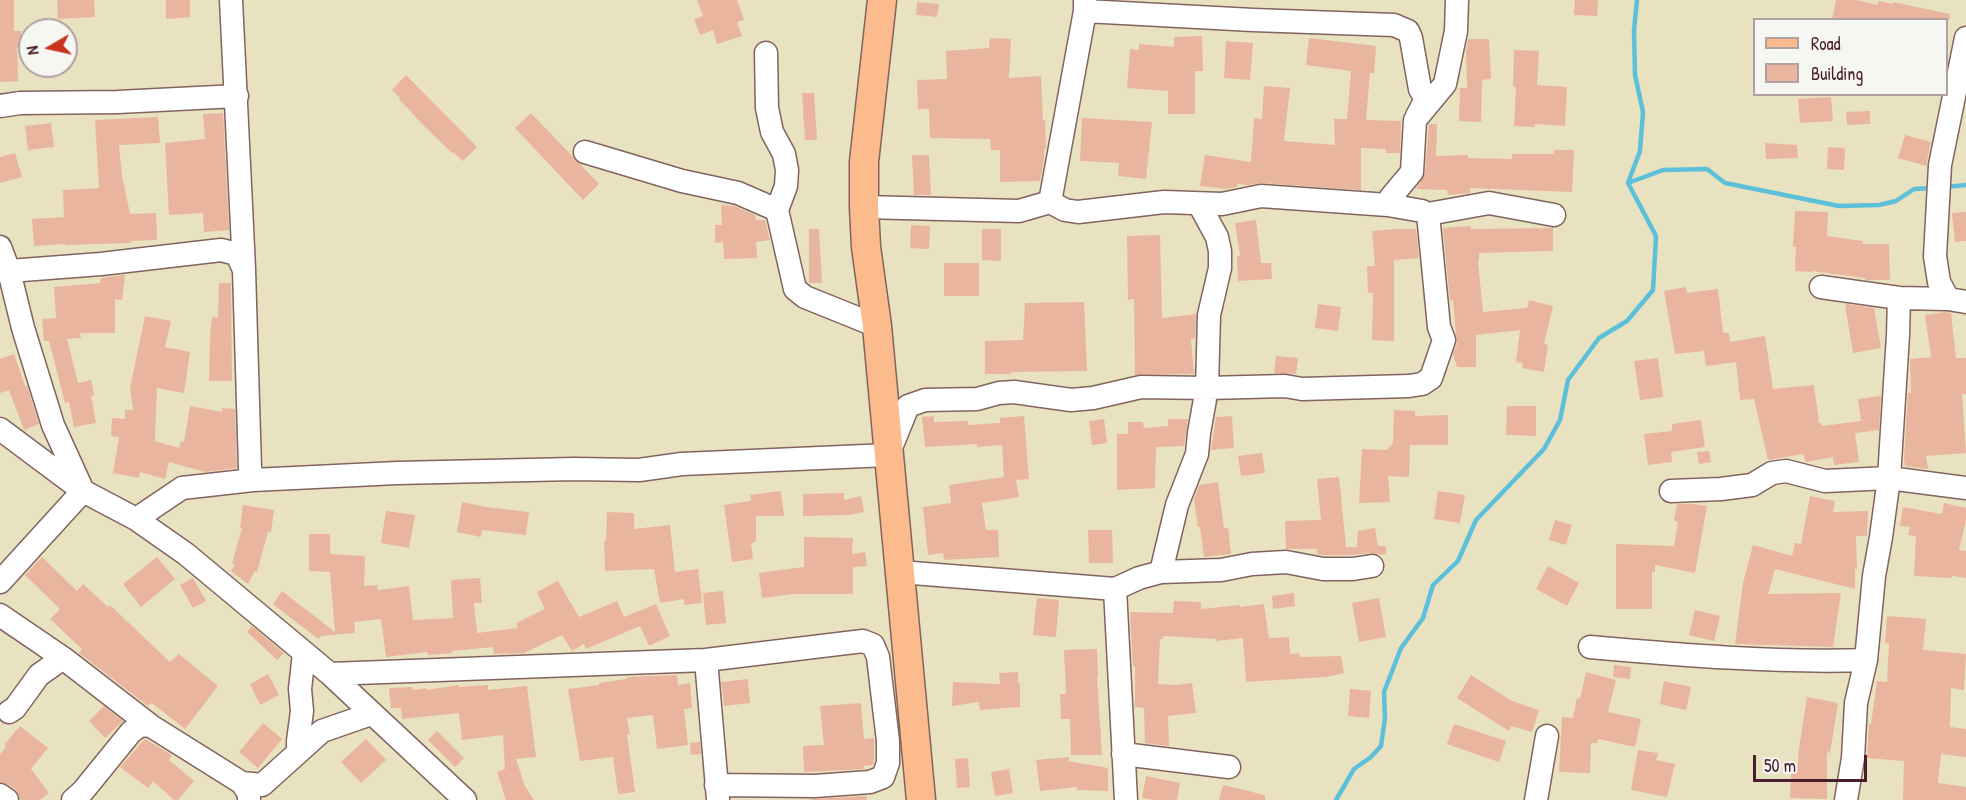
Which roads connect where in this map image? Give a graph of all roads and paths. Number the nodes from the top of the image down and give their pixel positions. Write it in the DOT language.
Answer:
graph roads {
  1 [pos="231,0"];
  2 [pos="882,0"];
  3 [pos="1457,0"];
  4 [pos="1085,5"];
  5 [pos="1256,10"];
  6 [pos="1966,38"];
  7 [pos="766,53"];
  8 [pos="237,96"];
  9 [pos="0,106"];
  10 [pos="1415,120"];
  11 [pos="585,152"];
  12 [pos="1050,202"];
  13 [pos="1199,204"];
  14 [pos="1388,206"];
  15 [pos="864,207"];
  16 [pos="777,210"];
  17 [pos="1428,214"];
  18 [pos="1554,215"];
  19 [pos="0,247"];
  20 [pos="244,270"];
  21 [pos="9,271"];
  22 [pos="1821,287"];
  23 [pos="1899,298"];
  24 [pos="1957,301"];
  25 [pos="877,326"];
  26 [pos="1207,388"];
  27 [pos="0,429"];
  28 [pos="888,455"];
  29 [pos="1889,478"];
  30 [pos="253,480"];
  31 [pos="1966,489"];
  32 [pos="83,491"];
  33 [pos="1671,491"];
  34 [pos="136,519"];
  35 [pos="1372,566"];
  36 [pos="900,572"];
  37 [pos="1161,572"];
  38 [pos="0,582"];
  39 [pos="1115,589"];
  40 [pos="0,615"];
  41 [pos="1590,647"];
  42 [pos="304,653"];
  43 [pos="63,658"];
  44 [pos="706,660"];
  45 [pos="1866,660"];
  46 [pos="330,674"];
  47 [pos="9,712"];
  48 [pos="371,714"];
  49 [pos="151,726"];
  50 [pos="1547,736"];
  51 [pos="915,740"];
  52 [pos="888,741"];
  53 [pos="298,752"];
  54 [pos="1123,754"];
  55 [pos="1229,767"];
  56 [pos="251,791"];
  57 [pos="717,792"];
  58 [pos="0,795"];
  59 [pos="7,800"];
  60 [pos="73,800"];
  61 [pos="465,800"];
  62 [pos="921,800"];
  63 [pos="1126,800"];
  64 [pos="1536,800"];
  65 [pos="1846,800"];
  1 -- 8 [label="street"];
  2 -- 15 [label="main road"];
  3 -- 10 [label="street"];
  4 -- 5 [label="street"];
  4 -- 12 [label="street"];
  5 -- 10 [label="street"];
  6 -- 24 [label="street"];
  7 -- 16 [label="street"];
  8 -- 9 [label="street"];
  8 -- 20 [label="street"];
  10 -- 14 [label="street"];
  11 -- 16 [label="street"];
  12 -- 13 [label="street"];
  12 -- 15 [label="street"];
  13 -- 14 [label="street"];
  13 -- 26 [label="street"];
  14 -- 17 [label="street"];
  15 -- 25 [label="main road"];
  16 -- 25 [label="street"];
  17 -- 18 [label="street"];
  17 -- 26 [label="street"];
  19 -- 21 [label="street"];
  20 -- 21 [label="street"];
  20 -- 30 [label="street"];
  21 -- 32 [label="street"];
  22 -- 23 [label="street"];
  23 -- 24 [label="street"];
  23 -- 29 [label="street"];
  25 -- 28 [label="main road"];
  26 -- 28 [label="street"];
  26 -- 37 [label="street"];
  27 -- 32 [label="street"];
  28 -- 30 [label="street"];
  28 -- 36 [label="main road"];
  29 -- 31 [label="street"];
  29 -- 33 [label="street"];
  29 -- 45 [label="street"];
  30 -- 34 [label="street"];
  32 -- 34 [label="street"];
  32 -- 38 [label="street"];
  34 -- 42 [label="street"];
  35 -- 37 [label="street"];
  36 -- 39 [label="street"];
  36 -- 51 [label="main road"];
  37 -- 39 [label="street"];
  39 -- 54 [label="street"];
  40 -- 43 [label="street"];
  41 -- 45 [label="street"];
  42 -- 46 [label="street"];
  42 -- 53 [label="street"];
  43 -- 47 [label="street"];
  43 -- 49 [label="street"];
  44 -- 46 [label="street"];
  44 -- 52 [label="street"];
  44 -- 57 [label="street"];
  45 -- 65 [label="street"];
  46 -- 48 [label="street"];
  48 -- 53 [label="street"];
  48 -- 61 [label="street"];
  49 -- 56 [label="street"];
  49 -- 60 [label="street"];
  50 -- 64 [label="street"];
  51 -- 52 [label="street"];
  51 -- 62 [label="main road"];
  52 -- 57 [label="street"];
  53 -- 56 [label="street"];
  54 -- 55 [label="street"];
  54 -- 63 [label="street"];
  58 -- 59 [label="street"];
}
